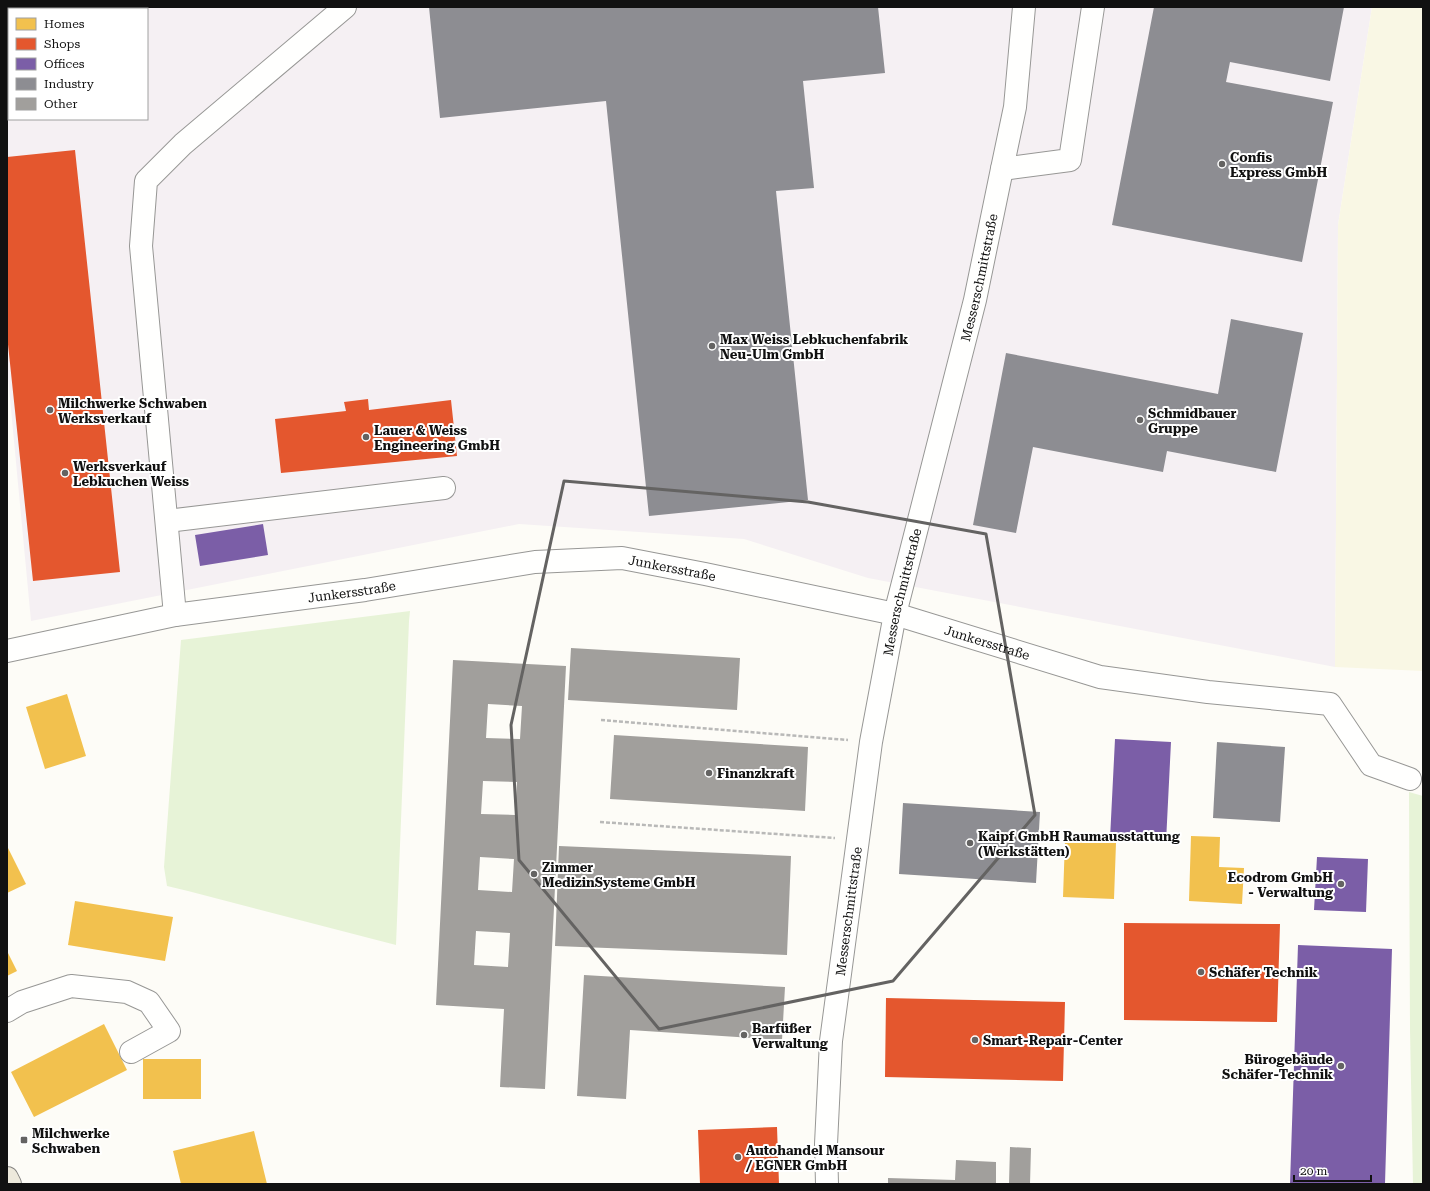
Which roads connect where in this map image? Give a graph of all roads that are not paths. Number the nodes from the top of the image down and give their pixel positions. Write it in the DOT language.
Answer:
graph roads {
  1 [pos="345,7"];
  2 [pos="1024,7"];
  3 [pos="1093,7"];
  4 [pos="1002,169"];
  5 [pos="444,488"];
  6 [pos="167,521"];
  7 [pos="895,614"];
  8 [pos="175,615"];
  9 [pos="7,651"];
  10 [pos="1410,779"];
  11 [pos="7,1011"];
  12 [pos="131,1052"];
  13 [pos="7,1178"];
  14 [pos="10,1184"];
  15 [pos="827,1184"];
  1 -- 6 [label="street"];
  2 -- 4 [label="street, Messerschmittstraße"];
  3 -- 4 [label="street"];
  4 -- 7 [label="street, Messerschmittstraße"];
  5 -- 6 [label="street"];
  6 -- 8 [label="street"];
  7 -- 8 [label="street, Junkersstraße"];
  7 -- 10 [label="street, Junkersstraße"];
  7 -- 15 [label="street, Messerschmittstraße"];
  8 -- 9 [label="street, Junkersstraße"];
  11 -- 12 [label="street"];
  13 -- 14 [label="main road"];
}
